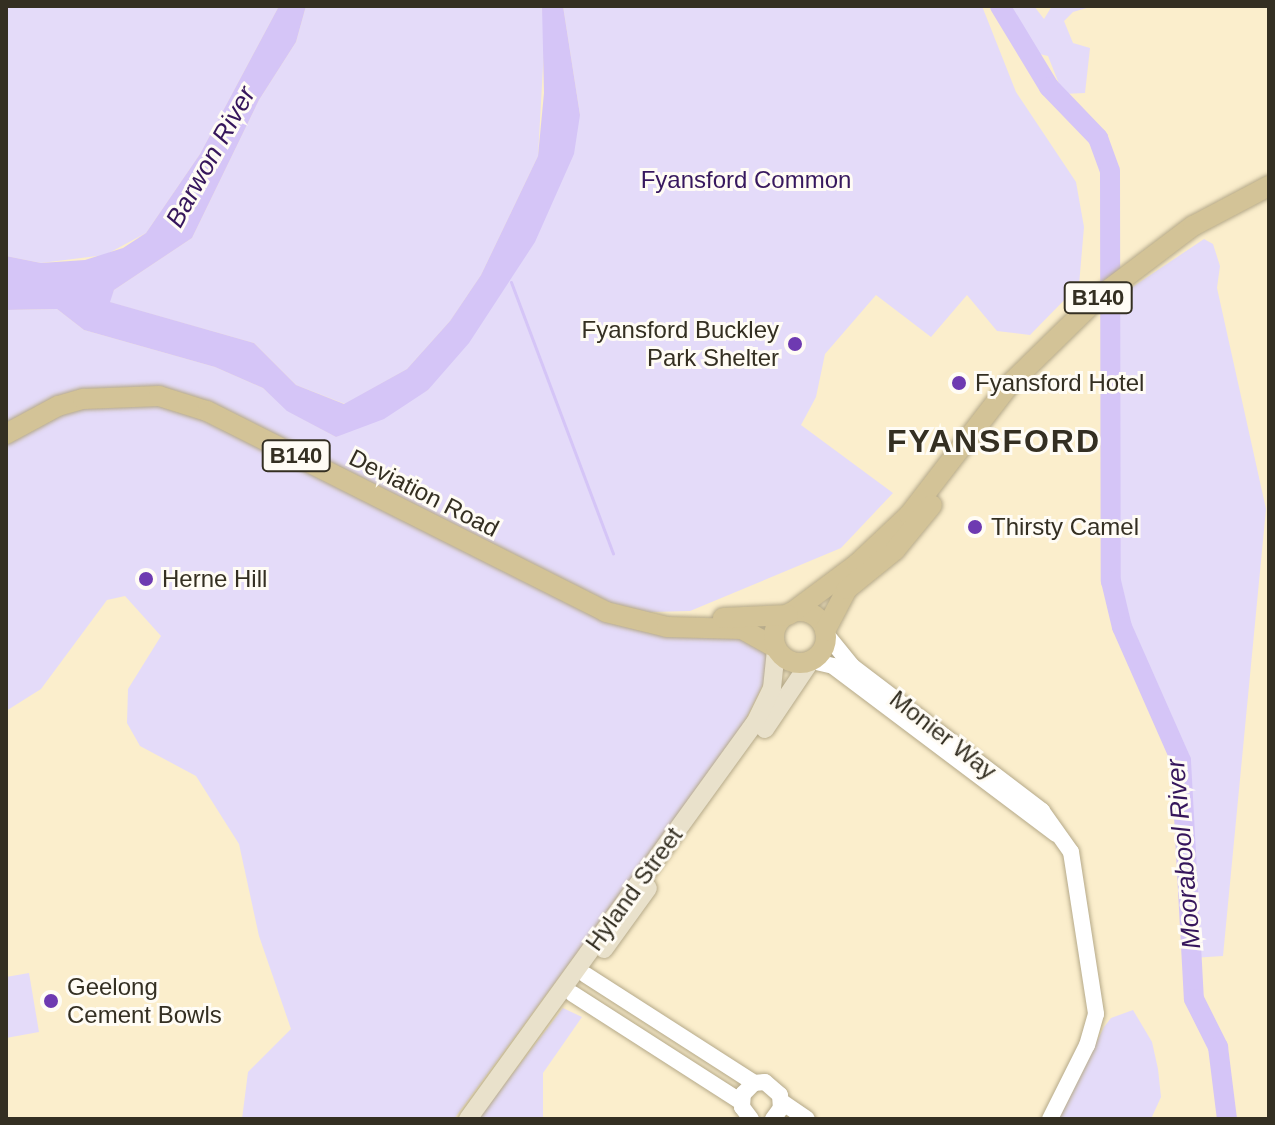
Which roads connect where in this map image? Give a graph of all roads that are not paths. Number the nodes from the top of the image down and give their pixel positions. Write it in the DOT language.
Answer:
graph roads {
  1 [pos="1269,186"];
  2 [pos="6,434"];
  3 [pos="923,509"];
  4 [pos="789,614"];
  5 [pos="639,620"];
  6 [pos="826,633"];
  7 [pos="775,648"];
  8 [pos="811,661"];
  9 [pos="960,755"];
  10 [pos="576,982"];
  11 [pos="754,1083"];
  12 [pos="741,1102"];
  13 [pos="782,1102"];
  14 [pos="468,1119"];
  15 [pos="476,1119"];
  16 [pos="751,1119"];
  17 [pos="773,1119"];
  18 [pos="807,1119"];
  19 [pos="1050,1119"];
  1 -- 3 [label="main road, B140"];
  2 -- 5 [label="main road, Deviation Road / B140"];
  3 -- 4 [label="main road, B140"];
  3 -- 6 [label="main road, B140"];
  4 -- 5 [label="main road, Deviation Road / B140"];
  4 -- 6 [label="main road, B140"];
  4 -- 7 [label="main road"];
  5 -- 7 [label="main road, Deviation Road / B140"];
  6 -- 8 [label="main road, B140"];
  6 -- 9 [label="street, Monier Way"];
  7 -- 8 [label="main road, B140"];
  7 -- 10 [label="main road, Hyland Street"];
  8 -- 9 [label="street, Monier Way"];
  8 -- 10 [label="main road, Hyland Street"];
  9 -- 19 [label="street, Monier Way"];
  10 -- 11 [label="street"];
  10 -- 12 [label="street"];
  10 -- 14 [label="main road, Hyland Street"];
  10 -- 15 [label="main road, Hyland Street"];
  11 -- 12 [label="street"];
  11 -- 13 [label="street"];
  12 -- 16 [label="street"];
  13 -- 17 [label="street"];
  13 -- 18 [label="street"];
}
